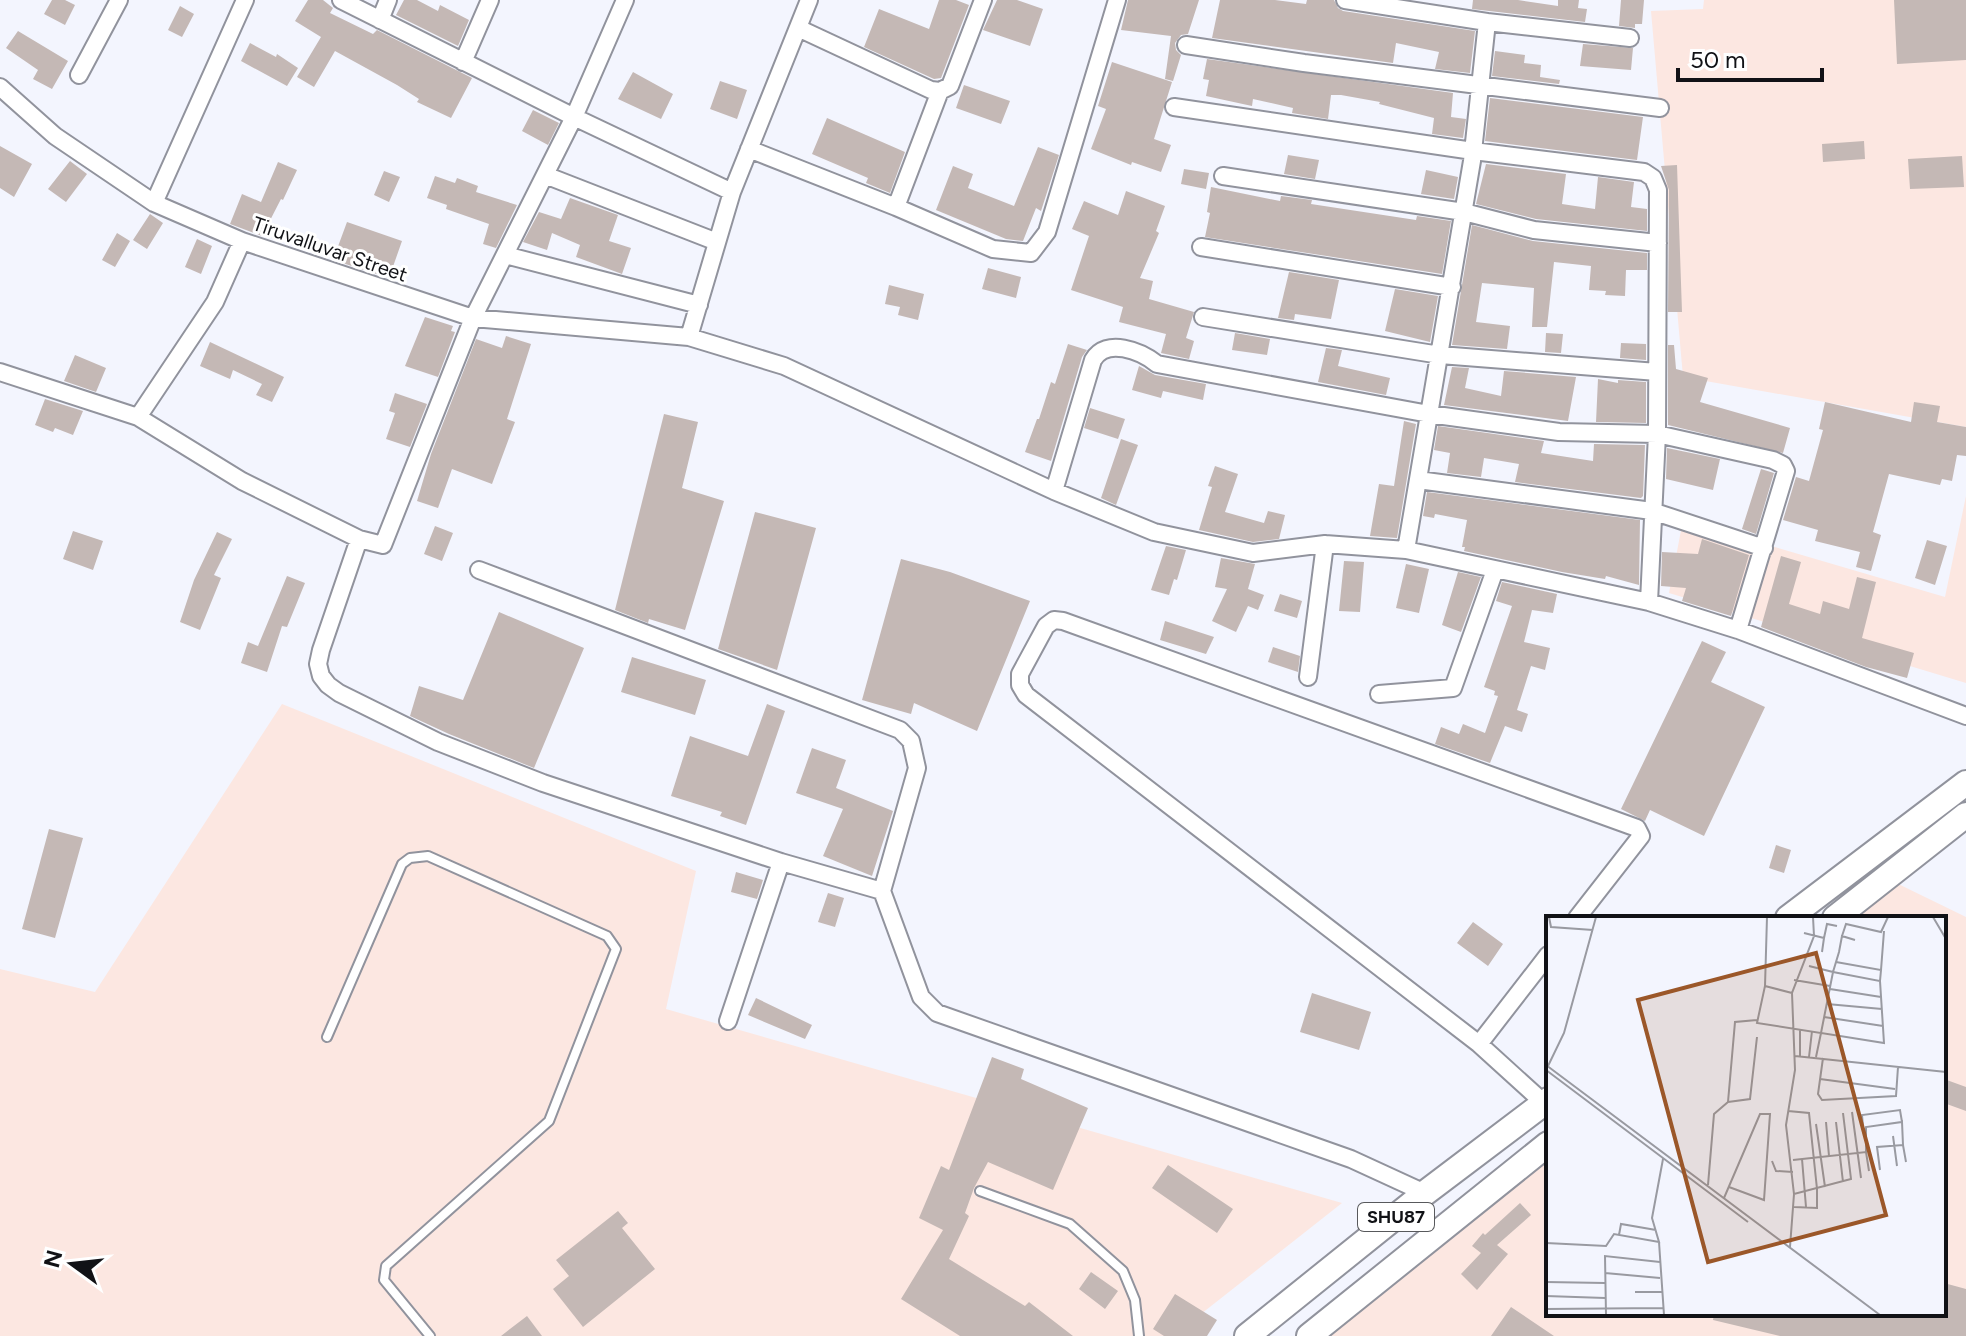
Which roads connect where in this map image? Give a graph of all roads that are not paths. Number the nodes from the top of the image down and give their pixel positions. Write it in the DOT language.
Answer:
graph roads {
  1 [pos="119,0"];
  2 [pos="245,0"];
  3 [pos="341,0"];
  4 [pos="388,0"];
  5 [pos="490,0"];
  6 [pos="625,0"];
  7 [pos="809,0"];
  8 [pos="983,0"];
  9 [pos="1117,0"];
  10 [pos="1345,0"];
  11 [pos="380,20"];
  12 [pos="1487,22"];
  13 [pos="798,28"];
  14 [pos="1630,38"];
  15 [pos="1186,45"];
  16 [pos="463,62"];
  17 [pos="79,75"];
  18 [pos="1480,86"];
  19 [pos="0,87"];
  20 [pos="940,91"];
  21 [pos="1174,107"];
  22 [pos="1660,108"];
  23 [pos="574,117"];
  24 [pos="749,149"];
  25 [pos="1473,151"];
  26 [pos="545,175"];
  27 [pos="1223,176"];
  28 [pos="732,192"];
  29 [pos="154,203"];
  30 [pos="896,207"];
  31 [pos="1464,212"];
  32 [pos="242,241"];
  33 [pos="717,242"];
  34 [pos="1658,243"];
  35 [pos="1201,247"];
  36 [pos="505,255"];
  37 [pos="1452,287"];
  38 [pos="699,305"];
  39 [pos="1203,317"];
  40 [pos="473,318"];
  41 [pos="689,337"];
  42 [pos="1440,355"];
  43 [pos="0,372"];
  44 [pos="1657,372"];
  45 [pos="1429,414"];
  46 [pos="138,417"];
  47 [pos="1657,434"];
  48 [pos="1418,480"];
  49 [pos="1054,491"];
  50 [pos="1652,511"];
  51 [pos="359,539"];
  52 [pos="1325,544"];
  53 [pos="1764,548"];
  54 [pos="1406,550"];
  55 [pos="479,570"];
  56 [pos="1495,570"];
  57 [pos="1649,602"];
  58 [pos="1738,630"];
  59 [pos="1308,677"];
  60 [pos="1379,694"];
  61 [pos="1966,716"];
  62 [pos="1966,783"];
  63 [pos="1966,815"];
  64 [pos="781,862"];
  65 [pos="882,891"];
  66 [pos="1579,916"];
  67 [pos="1791,916"];
  68 [pos="1838,916"];
  69 [pos="1546,958"];
  70 [pos="728,1021"];
  71 [pos="327,1037"];
  72 [pos="1479,1044"];
  73 [pos="1546,1102"];
  74 [pos="1546,1146"];
  75 [pos="980,1191"];
  76 [pos="1425,1193"];
  77 [pos="430,1336"];
  78 [pos="1139,1336"];
  79 [pos="1247,1336"];
  80 [pos="1309,1336"];
  1 -- 17 [label="street"];
  2 -- 29 [label="street"];
  3 -- 11 [label="street"];
  4 -- 11 [label="street"];
  5 -- 16 [label="street"];
  6 -- 23 [label="street"];
  7 -- 13 [label="street"];
  8 -- 20 [label="street"];
  9 -- 30 [label="street"];
  10 -- 12 [label="street"];
  11 -- 16 [label="street"];
  12 -- 14 [label="street"];
  12 -- 18 [label="street"];
  13 -- 20 [label="street"];
  13 -- 24 [label="street"];
  15 -- 18 [label="street"];
  16 -- 23 [label="street"];
  18 -- 22 [label="street"];
  18 -- 25 [label="street"];
  19 -- 29 [label="street, Tiruvalluvar Street"];
  20 -- 30 [label="street"];
  21 -- 25 [label="street"];
  23 -- 26 [label="street"];
  23 -- 28 [label="street"];
  24 -- 28 [label="street"];
  24 -- 30 [label="street"];
  25 -- 31 [label="street"];
  25 -- 34 [label="street"];
  26 -- 33 [label="street"];
  26 -- 36 [label="street"];
  27 -- 31 [label="street"];
  28 -- 33 [label="street"];
  29 -- 32 [label="street, Tiruvalluvar Street"];
  31 -- 34 [label="street"];
  31 -- 37 [label="street"];
  32 -- 40 [label="street, Tiruvalluvar Street"];
  32 -- 46 [label="street"];
  33 -- 38 [label="street"];
  34 -- 44 [label="street"];
  35 -- 37 [label="street"];
  36 -- 38 [label="street"];
  36 -- 40 [label="street"];
  37 -- 42 [label="street"];
  38 -- 41 [label="street"];
  39 -- 42 [label="street"];
  40 -- 41 [label="street, Tiruvalluvar Street"];
  40 -- 51 [label="street"];
  41 -- 49 [label="street, Tiruvalluvar Street"];
  42 -- 44 [label="street"];
  42 -- 45 [label="street"];
  43 -- 46 [label="street"];
  44 -- 47 [label="street"];
  45 -- 47 [label="street"];
  45 -- 48 [label="street"];
  45 -- 49 [label="street"];
  46 -- 51 [label="street"];
  47 -- 50 [label="street"];
  47 -- 53 [label="street"];
  48 -- 50 [label="street"];
  48 -- 54 [label="street"];
  49 -- 52 [label="street, Tiruvalluvar Street"];
  50 -- 53 [label="street"];
  50 -- 57 [label="street"];
  51 -- 64 [label="street"];
  52 -- 54 [label="street, Tiruvalluvar Street"];
  52 -- 59 [label="street"];
  53 -- 58 [label="street"];
  54 -- 56 [label="street, Tiruvalluvar Street"];
  55 -- 65 [label="street"];
  56 -- 57 [label="street, Tiruvalluvar Street"];
  56 -- 60 [label="street"];
  57 -- 58 [label="street, Tiruvalluvar Street"];
  58 -- 61 [label="street, Tiruvalluvar Street"];
  62 -- 67 [label="main road"];
  63 -- 68 [label="main road"];
  64 -- 65 [label="street"];
  64 -- 70 [label="street"];
  65 -- 76 [label="street"];
  66 -- 72 [label="street"];
  69 -- 72 [label="street"];
  71 -- 77 [label="lane"];
  72 -- 73 [label="street"];
  73 -- 76 [label="main road, SHU87"];
  74 -- 80 [label="main road, SHU87"];
  75 -- 78 [label="lane"];
  76 -- 79 [label="main road, SHU87"];
}
